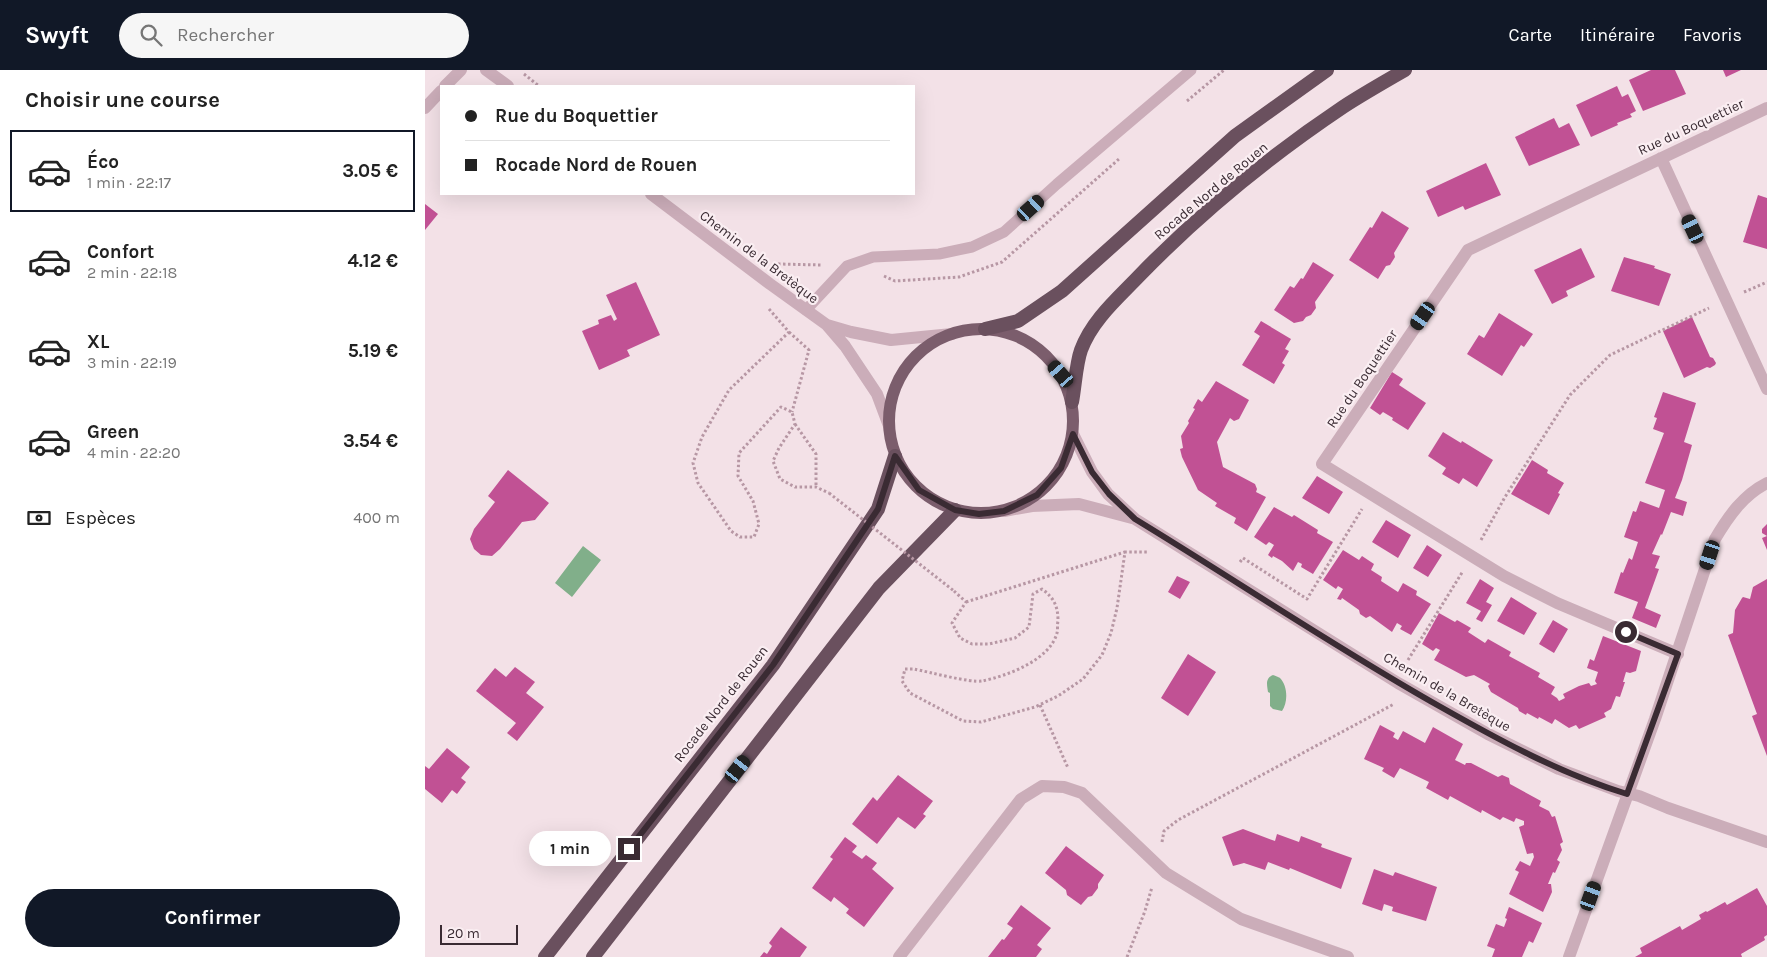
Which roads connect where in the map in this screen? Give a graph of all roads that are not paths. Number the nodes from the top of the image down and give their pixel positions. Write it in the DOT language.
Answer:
graph roads {
  1 [pos="461,70"];
  2 [pos="486,70"];
  3 [pos="1191,70"];
  4 [pos="1327,70"];
  5 [pos="1405,70"];
  6 [pos="446,85"];
  7 [pos="507,85"];
  8 [pos="440,91"];
  9 [pos="425,108"];
  10 [pos="1767,108"];
  11 [pos="1661,158"];
  12 [pos="652,195"];
  13 [pos="806,310"];
  14 [pos="827,325"];
  15 [pos="985,329"];
  16 [pos="952,334"];
  17 [pos="1767,389"];
  18 [pos="1072,402"];
  19 [pos="889,426"];
  20 [pos="1073,434"];
  21 [pos="895,456"];
  22 [pos="1767,484"];
  23 [pos="955,510"];
  24 [pos="1004,511"];
  25 [pos="1135,519"];
  26 [pos="1678,654"];
  27 [pos="1627,794"];
  28 [pos="1767,842"];
  29 [pos="545,957"];
  30 [pos="593,957"];
  31 [pos="899,957"];
  32 [pos="1348,957"];
  33 [pos="1569,957"];
  1 -- 6 [label="street"];
  2 -- 7 [label="street"];
  3 -- 13 [label="lane"];
  4 -- 15 [label="highway, Rocade Nord de Rouen"];
  5 -- 18 [label="highway, Rocade Nord de Rouen"];
  8 -- 9 [label="street"];
  10 -- 11 [label="street, Rue du Boquettier"];
  11 -- 17 [label="street"];
  11 -- 26 [label="street, Rue du Boquettier"];
  12 -- 13 [label="street, Chemin de la Bretèque"];
  13 -- 14 [label="street, Chemin de la Bretèque"];
  14 -- 16 [label="street, Chemin de la Bretèque"];
  14 -- 19 [label="street, Chemin de la Bretèque"];
  15 -- 16 [label="main road"];
  15 -- 18 [label="main road"];
  16 -- 19 [label="main road"];
  18 -- 20 [label="main road"];
  19 -- 21 [label="main road"];
  20 -- 24 [label="main road"];
  20 -- 25 [label="street, Chemin de la Bretèque"];
  21 -- 23 [label="main road"];
  21 -- 29 [label="highway, Rocade Nord de Rouen"];
  22 -- 26 [label="street"];
  23 -- 24 [label="main road"];
  23 -- 30 [label="highway"];
  24 -- 25 [label="street, Chemin de la Bretèque"];
  25 -- 27 [label="street, Chemin de la Bretèque"];
  26 -- 27 [label="street"];
  27 -- 28 [label="street, Chemin de la Bretèque"];
  27 -- 33 [label="street"];
  31 -- 32 [label="street"];
}
